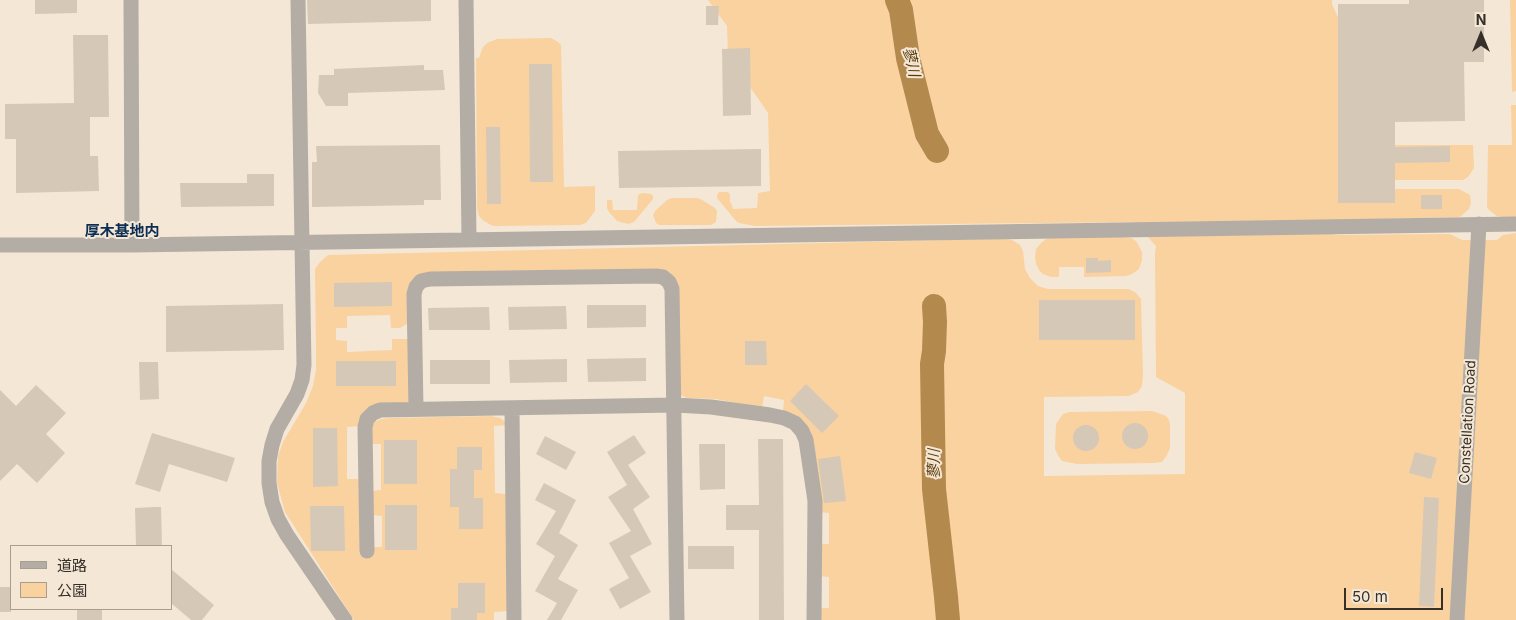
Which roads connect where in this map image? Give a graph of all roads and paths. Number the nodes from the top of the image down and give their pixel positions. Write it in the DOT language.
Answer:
graph roads {
  1 [pos="131,0"];
  2 [pos="298,0"];
  3 [pos="466,0"];
  4 [pos="1479,224"];
  5 [pos="1516,224"];
  6 [pos="469,239"];
  7 [pos="302,241"];
  8 [pos="0,245"];
  9 [pos="132,245"];
  10 [pos="675,405"];
  11 [pos="512,408"];
  12 [pos="416,409"];
  13 [pos="367,551"];
  14 [pos="346,620"];
  15 [pos="514,620"];
  16 [pos="677,620"];
  17 [pos="814,620"];
  18 [pos="1457,620"];
  1 -- 9 [label="lane"];
  2 -- 7 [label="lane"];
  3 -- 6 [label="lane"];
  4 -- 5 [label="lane"];
  4 -- 6 [label="lane"];
  4 -- 18 [label="lane, Constellation Road"];
  6 -- 7 [label="lane"];
  7 -- 9 [label="lane"];
  7 -- 14 [label="lane"];
  8 -- 9 [label="lane"];
  10 -- 11 [label="lane"];
  10 -- 12 [label="lane"];
  10 -- 16 [label="lane"];
  10 -- 17 [label="lane"];
  11 -- 12 [label="lane"];
  11 -- 15 [label="lane"];
  12 -- 13 [label="lane"];
}
